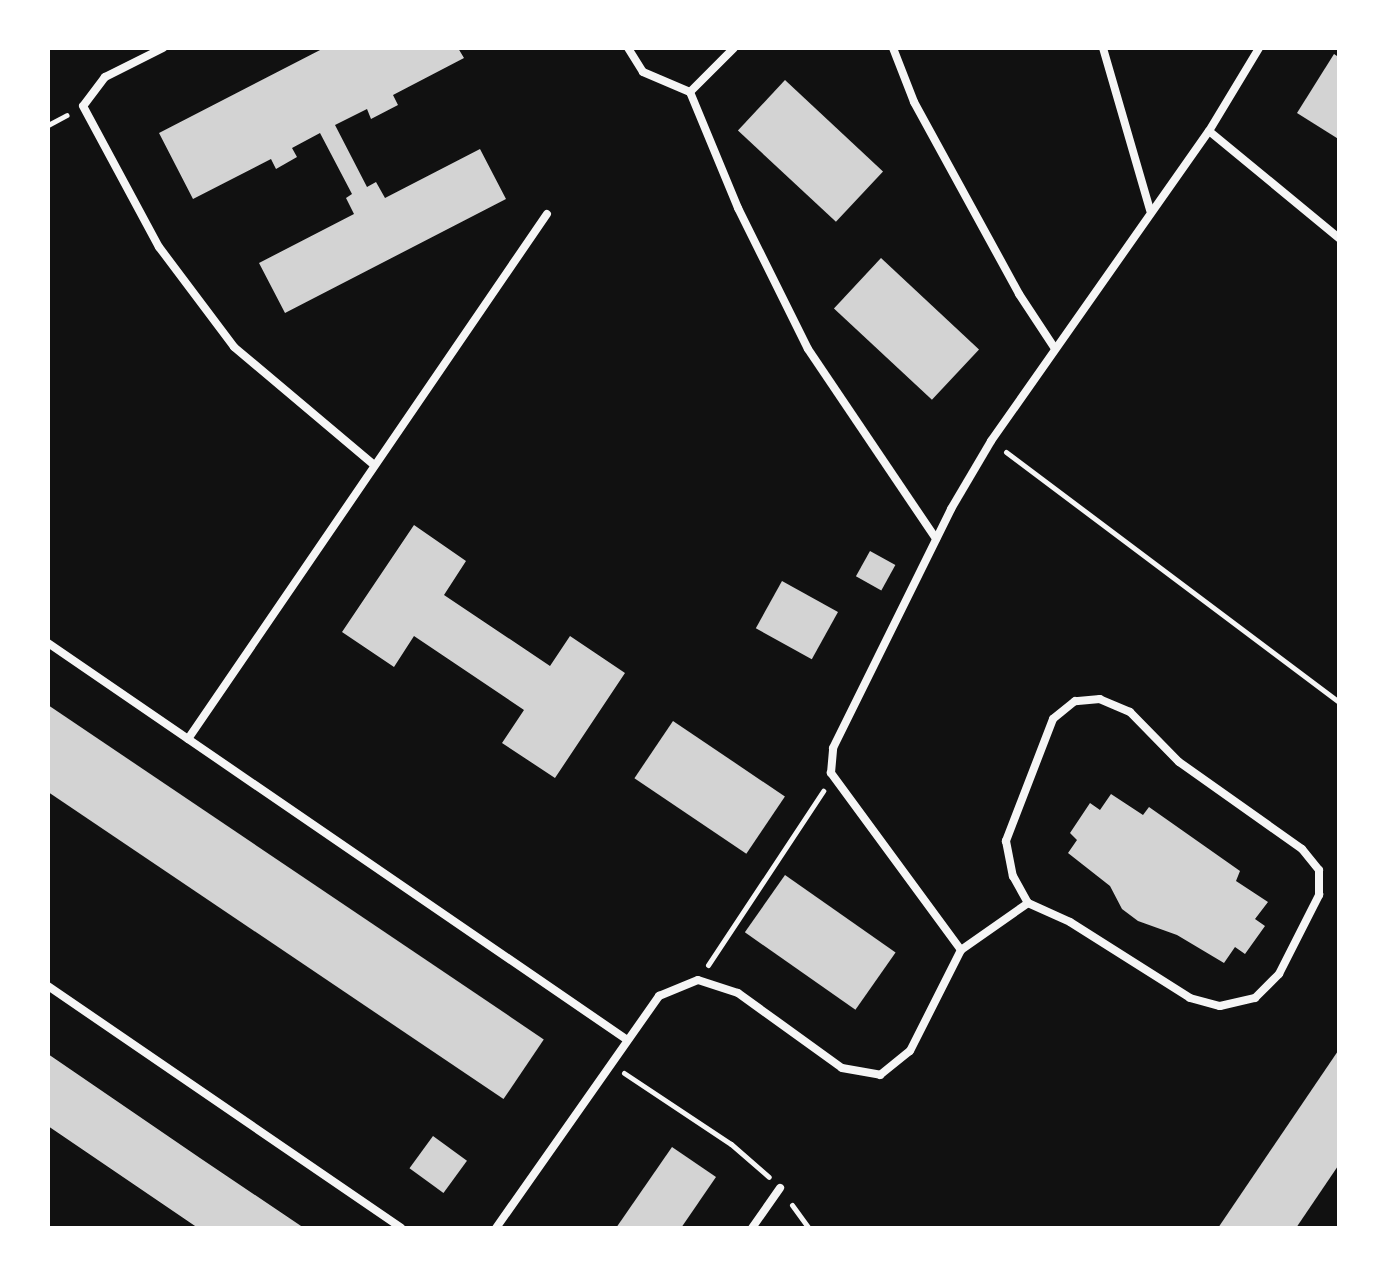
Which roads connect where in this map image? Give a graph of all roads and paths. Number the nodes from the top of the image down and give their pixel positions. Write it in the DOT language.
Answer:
graph roads {
  1 [pos="163,48"];
  2 [pos="628,48"];
  3 [pos="734,48"];
  4 [pos="893,48"];
  5 [pos="1104,48"];
  6 [pos="1259,48"];
  7 [pos="690,92"];
  8 [pos="1209,131"];
  9 [pos="1150,210"];
  10 [pos="547,214"];
  11 [pos="1340,239"];
  12 [pos="1054,347"];
  13 [pos="991,441"];
  14 [pos="374,466"];
  15 [pos="936,540"];
  16 [pos="48,643"];
  17 [pos="1340,703"];
  18 [pos="188,739"];
  19 [pos="831,773"];
  20 [pos="1028,903"];
  21 [pos="961,950"];
  22 [pos="698,980"];
  23 [pos="48,986"];
  24 [pos="626,1039"];
  25 [pos="609,1064"];
  26 [pos="780,1188"];
  27 [pos="401,1228"];
  28 [pos="496,1228"];
  29 [pos="752,1228"];
  30 [pos="809,1228"];
  1 -- 14 [label="lane"];
  2 -- 7 [label="lane"];
  3 -- 7 [label="lane"];
  4 -- 12 [label="lane"];
  5 -- 9 [label="lane"];
  6 -- 8 [label="lane"];
  7 -- 15 [label="lane"];
  8 -- 9 [label="lane"];
  8 -- 11 [label="lane"];
  9 -- 12 [label="lane"];
  10 -- 14 [label="lane"];
  12 -- 13 [label="lane"];
  13 -- 15 [label="lane"];
  13 -- 17 [label="path"];
  14 -- 18 [label="lane"];
  15 -- 19 [label="lane"];
  16 -- 18 [label="lane"];
  18 -- 24 [label="lane"];
  19 -- 21 [label="lane"];
  19 -- 22 [label="path"];
  20 -- 20 [label="lane"];
  20 -- 21 [label="lane"];
  21 -- 22 [label="lane"];
  22 -- 24 [label="lane"];
  23 -- 27 [label="lane"];
  24 -- 25 [label="lane"];
  25 -- 26 [label="path"];
  25 -- 28 [label="lane"];
  26 -- 29 [label="lane"];
  26 -- 30 [label="path"];
}
